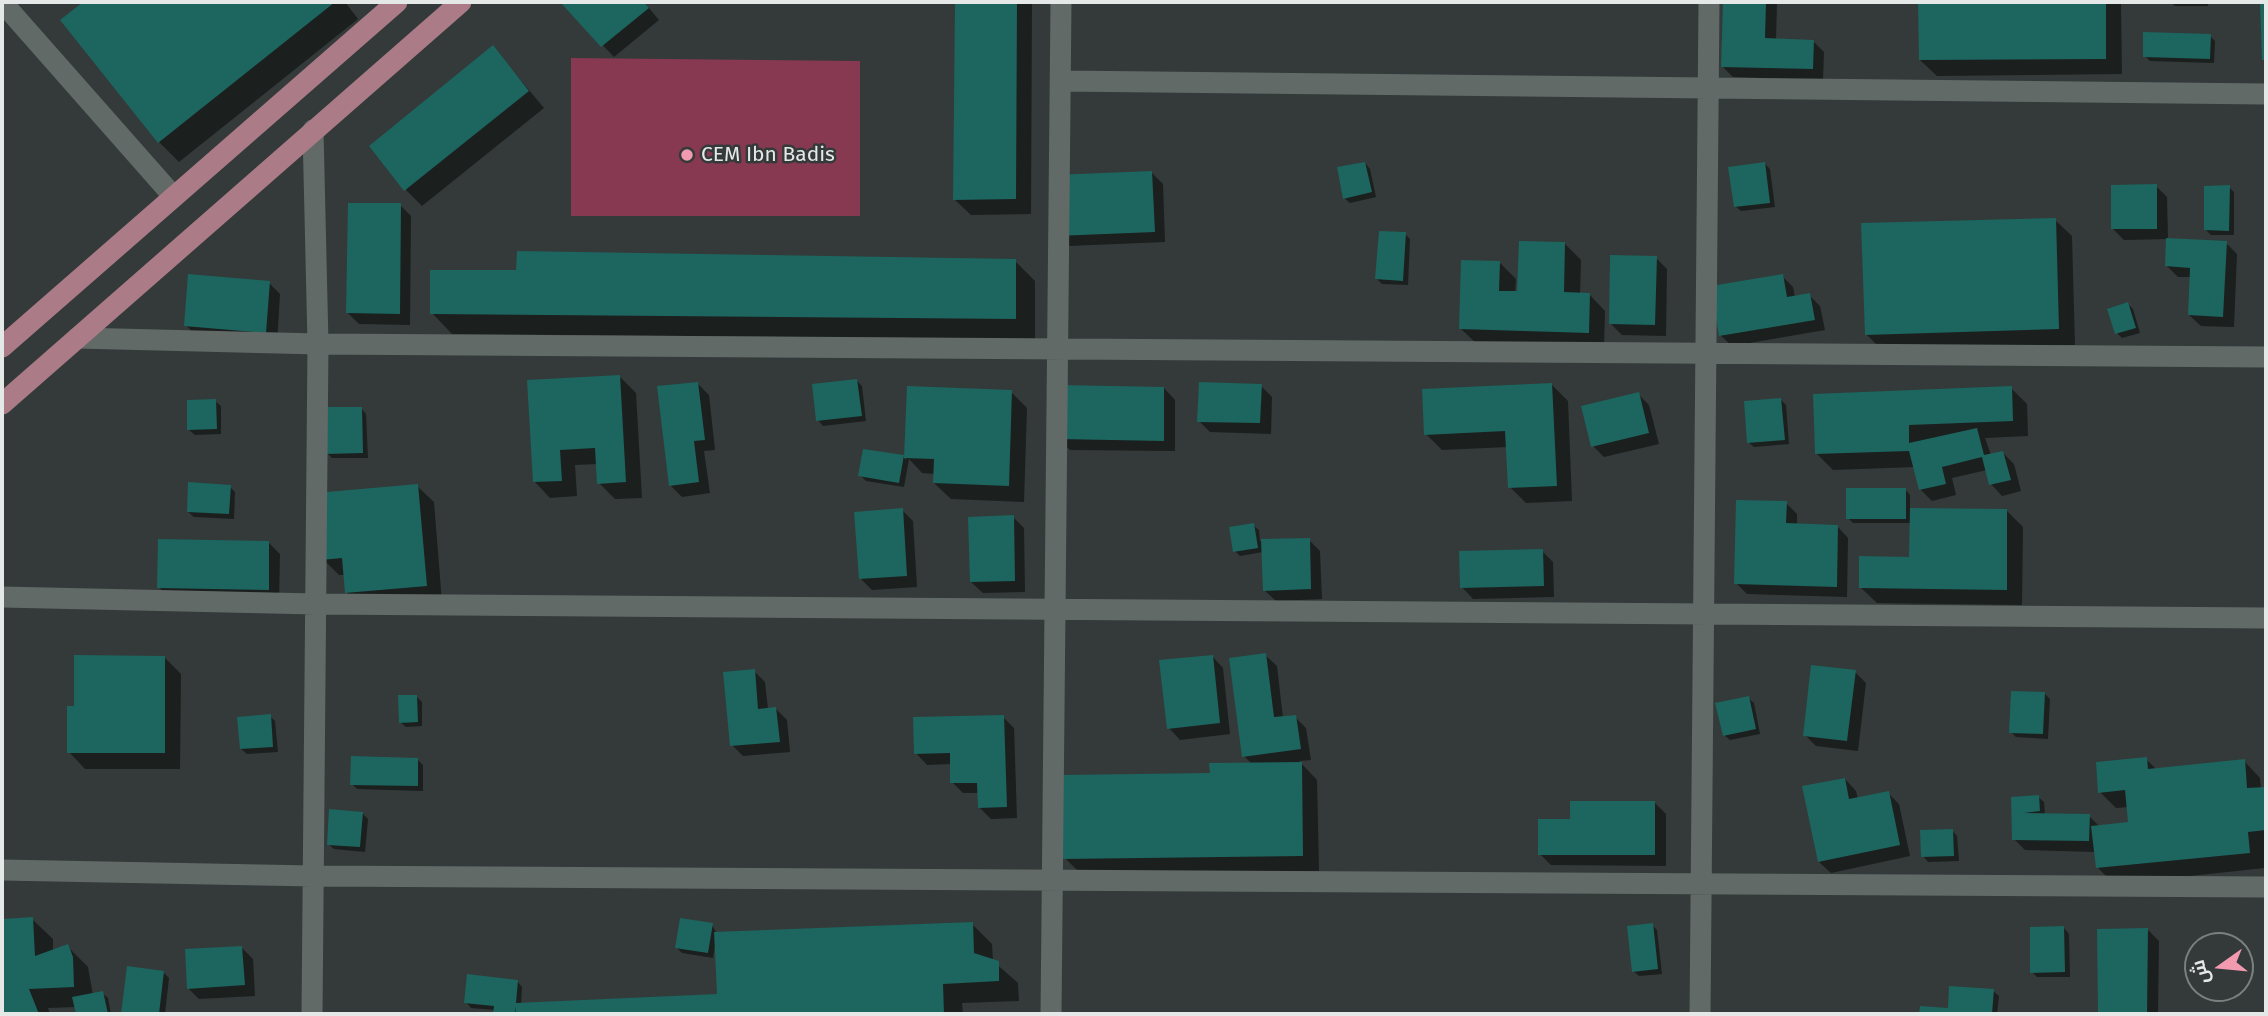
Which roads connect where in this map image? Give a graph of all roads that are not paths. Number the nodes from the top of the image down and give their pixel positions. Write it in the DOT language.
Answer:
graph roads {
  1 [pos="2,2"];
  2 [pos="397,2"];
  3 [pos="461,2"];
  4 [pos="1061,2"];
  5 [pos="1709,2"];
  6 [pos="1062,80"];
  7 [pos="1707,90"];
  8 [pos="2266,94"];
  9 [pos="313,130"];
  10 [pos="174,197"];
  11 [pos="77,338"];
  12 [pos="318,344"];
  13 [pos="2,347"];
  14 [pos="1059,348"];
  15 [pos="1704,353"];
  16 [pos="2266,357"];
  17 [pos="2,404"];
  18 [pos="2,597"];
  19 [pos="316,604"];
  20 [pos="1055,610"];
  21 [pos="1702,614"];
  22 [pos="2266,618"];
  23 [pos="2,870"];
  24 [pos="313,876"];
  25 [pos="1053,880"];
  26 [pos="1699,884"];
  27 [pos="2266,887"];
  28 [pos="312,1014"];
  29 [pos="1051,1014"];
  30 [pos="1700,1014"];
  1 -- 10 [label="street"];
  2 -- 10 [label="main road"];
  3 -- 9 [label="main road"];
  4 -- 6 [label="street"];
  5 -- 7 [label="street"];
  6 -- 7 [label="street"];
  6 -- 14 [label="street"];
  7 -- 8 [label="street"];
  7 -- 15 [label="street"];
  9 -- 11 [label="main road"];
  9 -- 12 [label="street"];
  10 -- 13 [label="main road"];
  11 -- 12 [label="street"];
  11 -- 17 [label="main road"];
  12 -- 14 [label="street"];
  12 -- 19 [label="street"];
  14 -- 15 [label="street"];
  14 -- 20 [label="street"];
  15 -- 16 [label="street"];
  15 -- 21 [label="street"];
  18 -- 19 [label="street"];
  19 -- 20 [label="street"];
  19 -- 24 [label="street"];
  20 -- 21 [label="street"];
  20 -- 25 [label="street"];
  21 -- 22 [label="street"];
  21 -- 26 [label="street"];
  23 -- 24 [label="street"];
  24 -- 25 [label="street"];
  24 -- 28 [label="street"];
  25 -- 26 [label="street"];
  25 -- 29 [label="street"];
  26 -- 27 [label="street"];
  26 -- 30 [label="street"];
}
